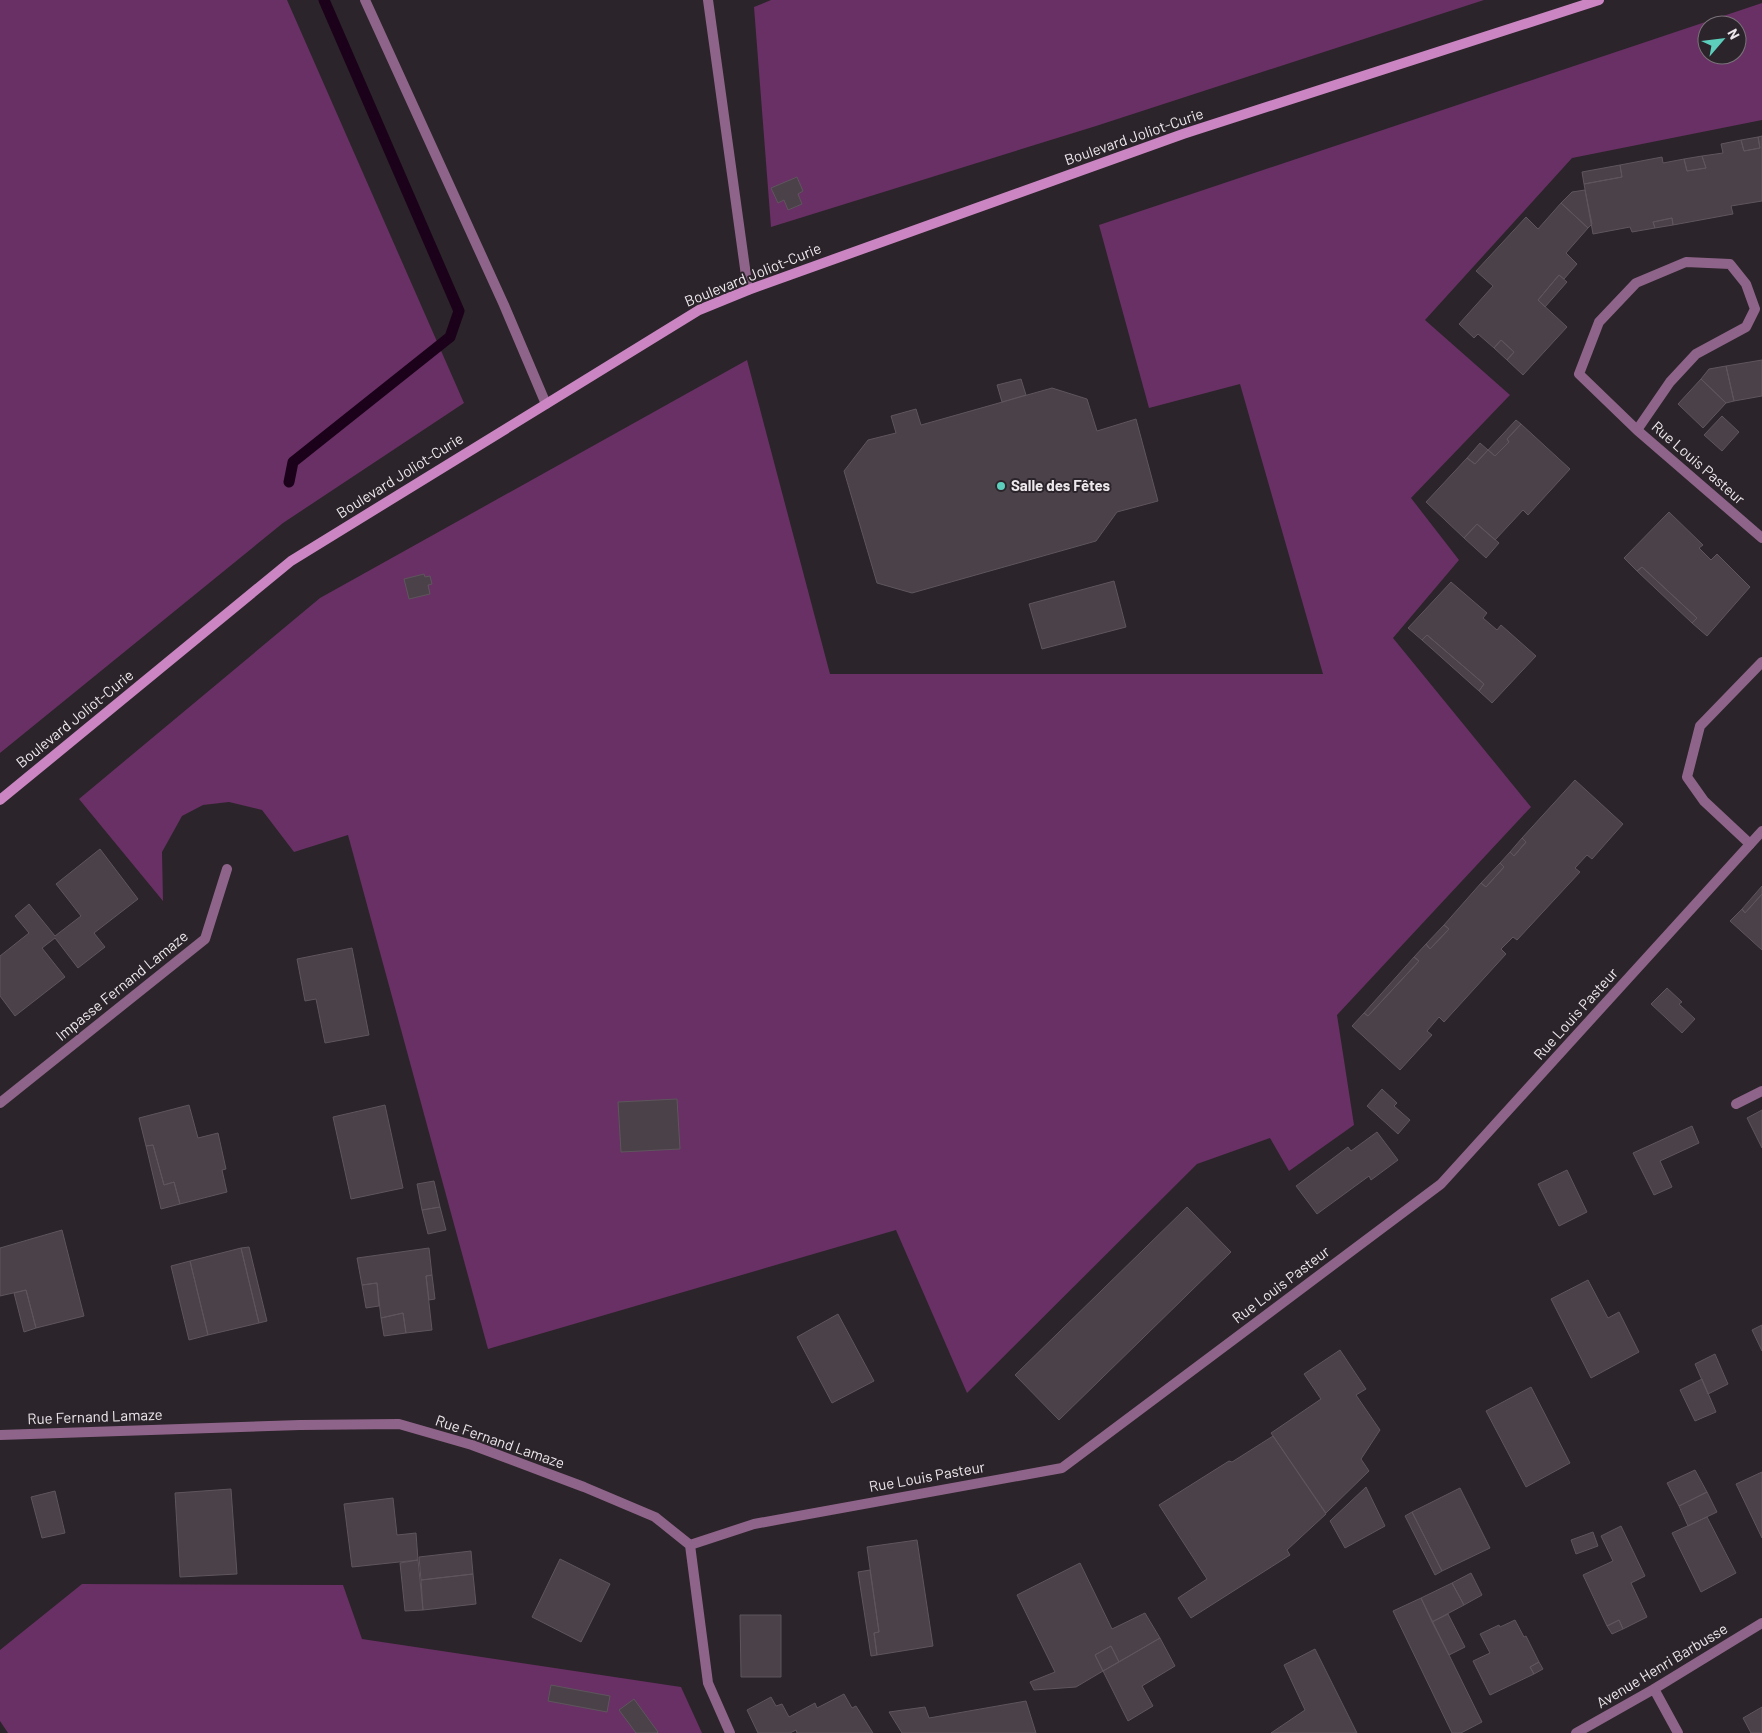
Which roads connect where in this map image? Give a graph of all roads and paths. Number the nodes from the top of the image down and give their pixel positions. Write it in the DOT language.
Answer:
graph roads {
  1 [pos="365,0"];
  2 [pos="708,0"];
  3 [pos="1599,0"];
  4 [pos="748,290"];
  5 [pos="546,404"];
  6 [pos="1637,430"];
  7 [pos="1762,538"];
  8 [pos="1762,662"];
  9 [pos="0,800"];
  10 [pos="1762,831"];
  11 [pos="1750,844"];
  12 [pos="227,869"];
  13 [pos="1762,1091"];
  14 [pos="0,1103"];
  15 [pos="1736,1104"];
  16 [pos="0,1434"];
  17 [pos="690,1545"];
  18 [pos="1762,1623"];
  19 [pos="1654,1689"];
  20 [pos="730,1733"];
  21 [pos="1576,1733"];
  22 [pos="1678,1733"];
  1 -- 5 [label="street"];
  2 -- 4 [label="street"];
  3 -- 4 [label="main road, Boulevard Joliot-Curie"];
  4 -- 5 [label="main road, Boulevard Joliot-Curie"];
  5 -- 9 [label="main road, Boulevard Joliot-Curie"];
  6 -- 6 [label="street, Rue Louis Pasteur"];
  6 -- 7 [label="street, Rue Louis Pasteur"];
  8 -- 11 [label="street"];
  10 -- 11 [label="street, Rue Louis Pasteur"];
  11 -- 17 [label="street, Rue Louis Pasteur"];
  12 -- 14 [label="street, Impasse Fernand Lamaze"];
  13 -- 15 [label="street"];
  16 -- 17 [label="street, Rue Fernand Lamaze"];
  17 -- 20 [label="street"];
  18 -- 19 [label="street, Avenue Henri Barbusse"];
  19 -- 21 [label="street, Avenue Henri Barbusse"];
  19 -- 22 [label="street"];
}
